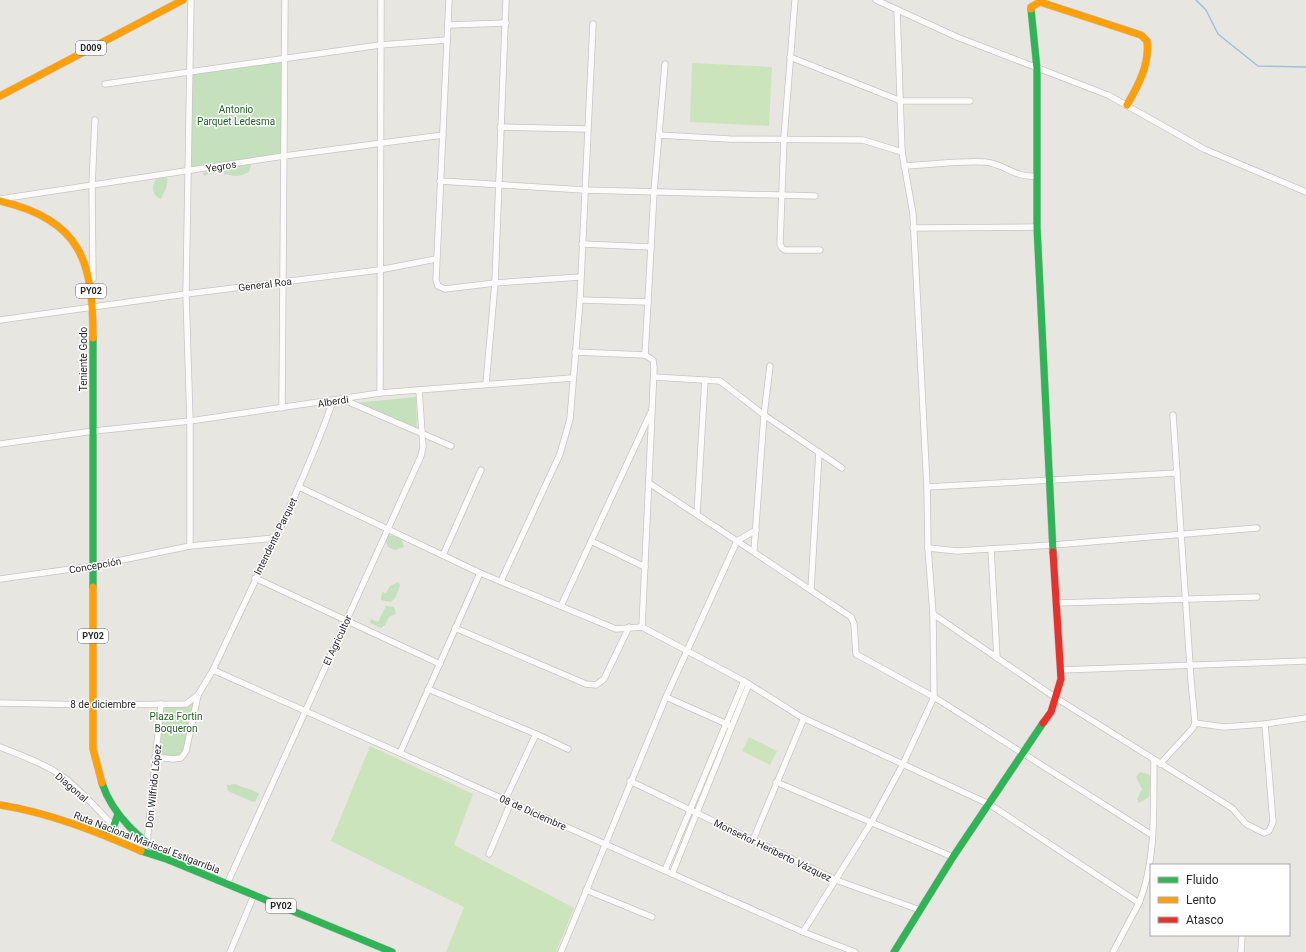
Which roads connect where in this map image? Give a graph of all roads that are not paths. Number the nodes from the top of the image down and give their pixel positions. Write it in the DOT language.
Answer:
graph roads {
  1 [pos="183,0"];
  2 [pos="191,0"];
  3 [pos="284,0"];
  4 [pos="381,0"];
  5 [pos="449,0"];
  6 [pos="506,0"];
  7 [pos="795,0"];
  8 [pos="876,0"];
  9 [pos="897,10"];
  10 [pos="506,23"];
  11 [pos="448,24"];
  12 [pos="593,24"];
  13 [pos="447,40"];
  14 [pos="380,46"];
  15 [pos="790,57"];
  16 [pos="284,60"];
  17 [pos="665,64"];
  18 [pos="1037,69"];
  19 [pos="189,72"];
  20 [pos="105,84"];
  21 [pos="0,96"];
  22 [pos="901,101"];
  23 [pos="970,101"];
  24 [pos="1127,105"];
  25 [pos="95,120"];
  26 [pos="500,127"];
  27 [pos="587,129"];
  28 [pos="659,134"];
  29 [pos="443,135"];
  30 [pos="784,138"];
  31 [pos="380,144"];
  32 [pos="902,152"];
  33 [pos="284,156"];
  34 [pos="904,166"];
  35 [pos="187,171"];
  36 [pos="1037,176"];
  37 [pos="440,181"];
  38 [pos="498,183"];
  39 [pos="92,185"];
  40 [pos="584,190"];
  41 [pos="654,192"];
  42 [pos="1306,192"];
  43 [pos="781,195"];
  44 [pos="815,196"];
  45 [pos="0,200"];
  46 [pos="1038,227"];
  47 [pos="913,228"];
  48 [pos="582,244"];
  49 [pos="651,247"];
  50 [pos="820,250"];
  51 [pos="436,259"];
  52 [pos="379,270"];
  53 [pos="580,277"];
  54 [pos="283,282"];
  55 [pos="494,283"];
  56 [pos="186,294"];
  57 [pos="580,300"];
  58 [pos="648,302"];
  59 [pos="93,308"];
  60 [pos="0,320"];
  61 [pos="575,352"];
  62 [pos="645,356"];
  63 [pos="770,366"];
  64 [pos="654,377"];
  65 [pos="572,378"];
  66 [pos="706,380"];
  67 [pos="486,384"];
  68 [pos="419,390"];
  69 [pos="380,393"];
  70 [pos="342,400"];
  71 [pos="333,401"];
  72 [pos="282,408"];
  73 [pos="652,409"];
  74 [pos="764,415"];
  75 [pos="1173,415"];
  76 [pos="190,421"];
  77 [pos="94,430"];
  78 [pos="422,435"];
  79 [pos="0,444"];
  80 [pos="451,446"];
  81 [pos="819,452"];
  82 [pos="842,468"];
  83 [pos="481,470"];
  84 [pos="1177,473"];
  85 [pos="1049,481"];
  86 [pos="649,483"];
  87 [pos="927,487"];
  88 [pos="299,488"];
  89 [pos="697,514"];
  90 [pos="1257,528"];
  91 [pos="387,529"];
  92 [pos="756,530"];
  93 [pos="1181,534"];
  94 [pos="274,538"];
  95 [pos="591,541"];
  96 [pos="738,541"];
  97 [pos="1053,545"];
  98 [pos="190,546"];
  99 [pos="928,548"];
  100 [pos="991,549"];
  101 [pos="754,551"];
  102 [pos="443,555"];
  103 [pos="93,566"];
  104 [pos="645,567"];
  105 [pos="480,572"];
  106 [pos="255,578"];
  107 [pos="0,579"];
  108 [pos="502,581"];
  109 [pos="811,589"];
  110 [pos="1256,597"];
  111 [pos="1185,600"];
  112 [pos="1057,603"];
  113 [pos="561,606"];
  114 [pos="933,614"];
  115 [pos="346,619"];
  116 [pos="630,627"];
  117 [pos="642,627"];
  118 [pos="455,628"];
  119 [pos="687,649"];
  120 [pos="997,658"];
  121 [pos="1306,660"];
  122 [pos="440,664"];
  123 [pos="1190,665"];
  124 [pos="213,670"];
  125 [pos="1061,670"];
  126 [pos="744,681"];
  127 [pos="749,684"];
  128 [pos="428,689"];
  129 [pos="198,695"];
  130 [pos="666,697"];
  131 [pos="934,697"];
  132 [pos="1056,698"];
  133 [pos="0,703"];
  134 [pos="161,704"];
  135 [pos="93,705"];
  136 [pos="305,710"];
  137 [pos="804,718"];
  138 [pos="1306,718"];
  139 [pos="1195,723"];
  140 [pos="1265,724"];
  141 [pos="728,725"];
  142 [pos="536,734"];
  143 [pos="0,748"];
  144 [pos="568,749"];
  145 [pos="400,753"];
  146 [pos="1022,754"];
  147 [pos="155,757"];
  148 [pos="1154,760"];
  149 [pos="903,764"];
  150 [pos="1160,764"];
  151 [pos="630,781"];
  152 [pos="776,782"];
  153 [pos="505,800"];
  154 [pos="511,802"];
  155 [pos="989,804"];
  156 [pos="2,806"];
  157 [pos="691,810"];
  158 [pos="696,813"];
  159 [pos="118,814"];
  160 [pos="871,823"];
  161 [pos="82,826"];
  162 [pos="115,827"];
  163 [pos="1152,835"];
  164 [pos="753,840"];
  165 [pos="147,843"];
  166 [pos="605,844"];
  167 [pos="489,854"];
  168 [pos="952,857"];
  169 [pos="169,860"];
  170 [pos="665,870"];
  171 [pos="672,874"];
  172 [pos="836,880"];
  173 [pos="226,884"];
  174 [pos="586,890"];
  175 [pos="254,895"];
  176 [pos="1139,903"];
  177 [pos="920,910"];
  178 [pos="652,917"];
  179 [pos="803,932"];
  180 [pos="1242,936"];
  181 [pos="1115,951"];
  182 [pos="230,952"];
  183 [pos="392,952"];
  184 [pos="561,952"];
  185 [pos="855,952"];
  186 [pos="894,952"];
  187 [pos="1241,952"];
  1 -- 21 [label="main road, D009"];
  2 -- 19 [label="street"];
  3 -- 16 [label="street"];
  4 -- 14 [label="street"];
  5 -- 11 [label="street"];
  6 -- 10 [label="street"];
  7 -- 15 [label="street"];
  8 -- 9 [label="street"];
  9 -- 18 [label="street"];
  9 -- 22 [label="street"];
  10 -- 11 [label="street"];
  10 -- 26 [label="street"];
  11 -- 13 [label="street"];
  12 -- 27 [label="street"];
  13 -- 14 [label="street"];
  13 -- 29 [label="street"];
  14 -- 16 [label="street"];
  14 -- 31 [label="street"];
  15 -- 22 [label="street"];
  15 -- 30 [label="street"];
  16 -- 19 [label="street"];
  16 -- 33 [label="street"];
  17 -- 28 [label="street"];
  18 -- 24 [label="street"];
  18 -- 24 [label="main road"];
  18 -- 36 [label="main road"];
  19 -- 20 [label="street"];
  19 -- 35 [label="street"];
  22 -- 23 [label="street"];
  22 -- 32 [label="street"];
  24 -- 42 [label="street"];
  25 -- 39 [label="street"];
  26 -- 27 [label="street"];
  26 -- 38 [label="street"];
  27 -- 40 [label="street"];
  28 -- 30 [label="street"];
  28 -- 41 [label="street"];
  29 -- 31 [label="street, Yegros"];
  29 -- 37 [label="street"];
  30 -- 32 [label="street"];
  30 -- 43 [label="street"];
  31 -- 33 [label="street, Yegros"];
  31 -- 52 [label="street"];
  32 -- 34 [label="street"];
  33 -- 35 [label="street, Yegros"];
  33 -- 54 [label="street"];
  34 -- 36 [label="street"];
  34 -- 47 [label="street"];
  35 -- 39 [label="street, Yegros"];
  35 -- 56 [label="street"];
  36 -- 46 [label="main road"];
  37 -- 38 [label="street"];
  37 -- 51 [label="street"];
  38 -- 40 [label="street"];
  38 -- 55 [label="street"];
  39 -- 45 [label="street, Yegros"];
  39 -- 59 [label="street"];
  40 -- 41 [label="street"];
  40 -- 48 [label="street"];
  41 -- 43 [label="street"];
  41 -- 49 [label="street"];
  43 -- 44 [label="street"];
  43 -- 50 [label="street"];
  45 -- 59 [label="main road, Teniente Godo / PY02"];
  46 -- 47 [label="street"];
  46 -- 85 [label="main road"];
  47 -- 87 [label="street"];
  48 -- 49 [label="street"];
  48 -- 53 [label="street"];
  49 -- 58 [label="street"];
  51 -- 52 [label="street, General Roa"];
  51 -- 55 [label="street"];
  52 -- 54 [label="street, General Roa"];
  52 -- 69 [label="street"];
  53 -- 55 [label="street"];
  53 -- 57 [label="street"];
  54 -- 56 [label="street, General Roa"];
  54 -- 72 [label="street"];
  55 -- 67 [label="street"];
  56 -- 59 [label="street, General Roa"];
  56 -- 76 [label="street"];
  57 -- 58 [label="street"];
  57 -- 61 [label="street"];
  58 -- 62 [label="street"];
  59 -- 60 [label="street, General Roa"];
  59 -- 77 [label="main road, Teniente Godo / PY02"];
  61 -- 62 [label="street"];
  61 -- 65 [label="street"];
  62 -- 64 [label="street"];
  63 -- 74 [label="street"];
  64 -- 66 [label="street"];
  64 -- 73 [label="street"];
  65 -- 67 [label="street, Alberdi"];
  65 -- 108 [label="street"];
  66 -- 74 [label="street"];
  66 -- 89 [label="street"];
  67 -- 68 [label="street, Alberdi"];
  68 -- 69 [label="street, Alberdi"];
  68 -- 78 [label="street, El Agricultor"];
  69 -- 70 [label="street, Alberdi"];
  70 -- 71 [label="street, Alberdi"];
  70 -- 78 [label="street"];
  71 -- 72 [label="street, Alberdi"];
  71 -- 88 [label="street, Intendente Parquet"];
  72 -- 76 [label="street, Alberdi"];
  73 -- 86 [label="street"];
  73 -- 95 [label="street"];
  74 -- 81 [label="street"];
  74 -- 92 [label="street"];
  75 -- 84 [label="street"];
  76 -- 77 [label="street, Alberdi"];
  76 -- 98 [label="street"];
  77 -- 79 [label="street, Alberdi"];
  77 -- 103 [label="main road, Teniente Godo / PY02"];
  78 -- 80 [label="street"];
  78 -- 91 [label="street, El Agricultor"];
  81 -- 82 [label="street"];
  81 -- 109 [label="street"];
  83 -- 102 [label="street"];
  84 -- 85 [label="street"];
  84 -- 93 [label="street"];
  85 -- 87 [label="street"];
  85 -- 97 [label="main road"];
  86 -- 89 [label="street"];
  86 -- 104 [label="street"];
  87 -- 99 [label="street"];
  88 -- 91 [label="street"];
  88 -- 94 [label="street, Intendente Parquet"];
  89 -- 96 [label="street"];
  90 -- 93 [label="street"];
  91 -- 102 [label="street"];
  91 -- 115 [label="street, El Agricultor"];
  92 -- 96 [label="street"];
  92 -- 101 [label="street"];
  93 -- 97 [label="street"];
  93 -- 111 [label="street"];
  94 -- 98 [label="street, Concepción"];
  94 -- 106 [label="street, Intendente Parquet"];
  95 -- 104 [label="street"];
  95 -- 113 [label="street"];
  96 -- 101 [label="street"];
  96 -- 119 [label="street"];
  97 -- 100 [label="street"];
  97 -- 112 [label="main road"];
  98 -- 103 [label="street, Concepción"];
  99 -- 100 [label="street"];
  99 -- 114 [label="street"];
  100 -- 120 [label="street"];
  101 -- 109 [label="street"];
  102 -- 105 [label="street"];
  103 -- 107 [label="street, Concepción"];
  103 -- 135 [label="main road, PY02"];
  104 -- 117 [label="street"];
  105 -- 108 [label="street"];
  105 -- 118 [label="street"];
  106 -- 115 [label="street"];
  106 -- 124 [label="street, Intendente Parquet"];
  108 -- 113 [label="street"];
  109 -- 131 [label="street"];
  110 -- 111 [label="street"];
  111 -- 112 [label="street"];
  111 -- 123 [label="street"];
  112 -- 125 [label="main road"];
  113 -- 116 [label="street"];
  114 -- 120 [label="street"];
  114 -- 131 [label="street"];
  115 -- 122 [label="street"];
  115 -- 136 [label="street, El Agricultor"];
  116 -- 117 [label="street"];
  116 -- 118 [label="street"];
  117 -- 119 [label="street"];
  118 -- 122 [label="street"];
  119 -- 126 [label="street"];
  119 -- 130 [label="street"];
  120 -- 132 [label="street"];
  121 -- 123 [label="street"];
  122 -- 128 [label="street"];
  123 -- 125 [label="street"];
  123 -- 139 [label="street"];
  124 -- 129 [label="street"];
  124 -- 136 [label="street, 08 de Diciembre"];
  125 -- 132 [label="main road"];
  126 -- 127 [label="street"];
  126 -- 141 [label="street"];
  127 -- 137 [label="street"];
  127 -- 141 [label="street"];
  128 -- 142 [label="street"];
  128 -- 145 [label="street"];
  129 -- 134 [label="street, 8 de diciembre"];
  129 -- 147 [label="street"];
  130 -- 141 [label="street"];
  130 -- 151 [label="street"];
  131 -- 146 [label="street"];
  131 -- 149 [label="street"];
  132 -- 146 [label="main road"];
  132 -- 148 [label="street"];
  133 -- 135 [label="street, 8 de diciembre"];
  134 -- 135 [label="street, 8 de diciembre"];
  134 -- 147 [label="street, Don Wilfrido López"];
  135 -- 159 [label="main road, PY02"];
  136 -- 145 [label="street, 08 de Diciembre"];
  136 -- 173 [label="street, El Agricultor"];
  137 -- 149 [label="street"];
  137 -- 152 [label="street"];
  138 -- 140 [label="street"];
  139 -- 140 [label="street"];
  139 -- 150 [label="street"];
  140 -- 150 [label="street"];
  141 -- 157 [label="street"];
  141 -- 158 [label="street"];
  142 -- 144 [label="street"];
  142 -- 153 [label="street"];
  143 -- 162 [label="street, Diagonal"];
  145 -- 153 [label="street, 08 de Diciembre"];
  146 -- 155 [label="main road"];
  146 -- 163 [label="street"];
  147 -- 165 [label="street, Don Wilfrido López"];
  148 -- 150 [label="street"];
  148 -- 163 [label="street"];
  149 -- 155 [label="street"];
  149 -- 160 [label="street"];
  151 -- 157 [label="street, Monseñor Heriberto Vázquez"];
  151 -- 166 [label="street"];
  152 -- 160 [label="street"];
  152 -- 164 [label="street"];
  153 -- 154 [label="street, 08 de Diciembre"];
  154 -- 166 [label="street, 08 de Diciembre"];
  154 -- 167 [label="street"];
  155 -- 168 [label="main road"];
  155 -- 176 [label="street"];
  156 -- 161 [label="main road, Ruta Nacional Mariscal Estigarribia / PY02"];
  157 -- 158 [label="street, Monseñor Heriberto Vázquez"];
  157 -- 170 [label="street"];
  158 -- 164 [label="street, Monseñor Heriberto Vázquez"];
  158 -- 171 [label="street"];
  159 -- 162 [label="main road"];
  159 -- 165 [label="main road, PY02"];
  160 -- 168 [label="street"];
  160 -- 172 [label="street"];
  161 -- 162 [label="main road"];
  161 -- 169 [label="main road, Ruta Nacional Mariscal Estigarribia / PY02"];
  163 -- 176 [label="street"];
  164 -- 172 [label="street, Monseñor Heriberto Vázquez"];
  165 -- 169 [label="main road, PY02"];
  166 -- 170 [label="street, 08 de Diciembre"];
  166 -- 174 [label="street"];
  168 -- 177 [label="main road"];
  169 -- 173 [label="main road, Ruta Nacional Mariscal Estigarribia / PY02"];
  170 -- 171 [label="street, 08 de Diciembre"];
  171 -- 179 [label="street, 08 de Diciembre"];
  172 -- 177 [label="street, Monseñor Heriberto Vázquez"];
  172 -- 179 [label="street"];
  173 -- 175 [label="main road, Ruta Nacional Mariscal Estigarribia / PY02"];
  174 -- 178 [label="street"];
  174 -- 184 [label="street"];
  175 -- 182 [label="street"];
  175 -- 183 [label="main road, Ruta Nacional Mariscal Estigarribia / PY02"];
  176 -- 181 [label="street"];
  177 -- 186 [label="main road"];
  179 -- 185 [label="street, 08 de Diciembre"];
  180 -- 187 [label="street"];
}
